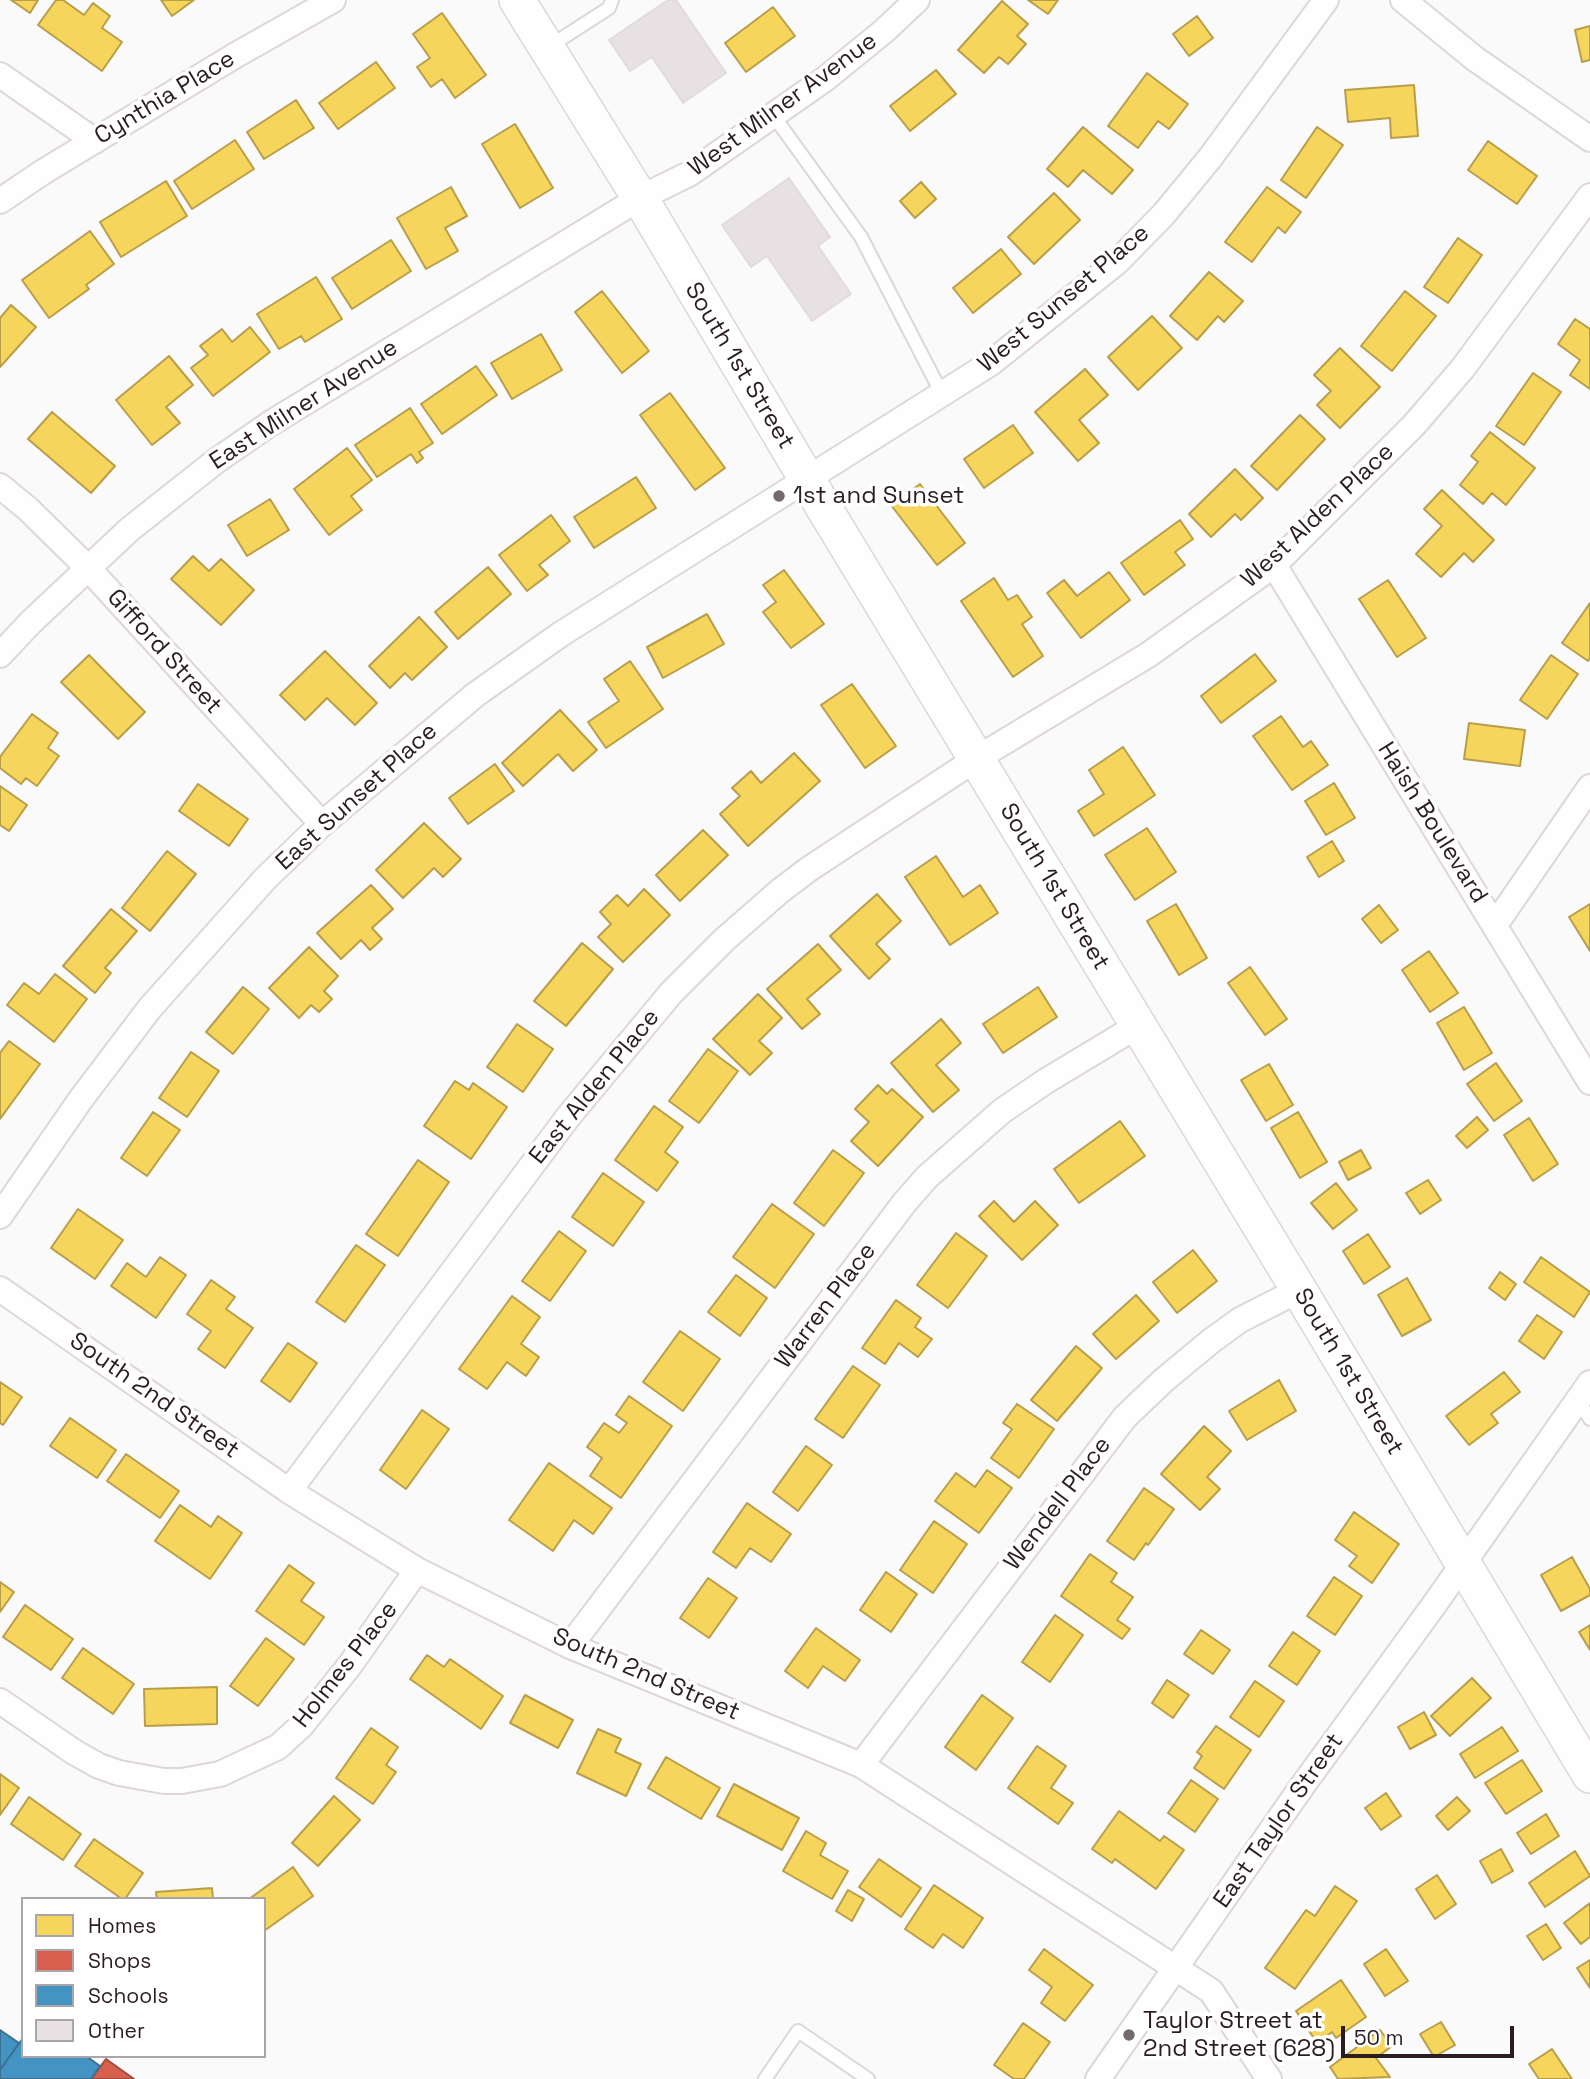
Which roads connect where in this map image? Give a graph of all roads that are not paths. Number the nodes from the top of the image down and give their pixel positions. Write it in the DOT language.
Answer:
graph roads {
  1 [pos="333,0"];
  2 [pos="517,0"];
  3 [pos="624,0"];
  4 [pos="917,0"];
  5 [pos="1326,0"];
  6 [pos="1403,0"];
  7 [pos="610,4"];
  8 [pos="547,48"];
  9 [pos="0,75"];
  10 [pos="774,115"];
  11 [pos="1590,139"];
  12 [pos="95,141"];
  13 [pos="1590,197"];
  14 [pos="640,198"];
  15 [pos="0,201"];
  16 [pos="942,394"];
  17 [pos="806,479"];
  18 [pos="0,486"];
  19 [pos="1274,565"];
  20 [pos="88,568"];
  21 [pos="0,655"];
  22 [pos="976,759"];
  23 [pos="1590,787"];
  24 [pos="322,824"];
  25 [pos="1495,925"];
  26 [pos="1139,1025"];
  27 [pos="1590,1082"];
  28 [pos="0,1216"];
  29 [pos="0,1289"];
  30 [pos="1299,1290"];
  31 [pos="1586,1401"];
  32 [pos="289,1491"];
  33 [pos="1463,1564"];
  34 [pos="417,1570"];
  35 [pos="570,1646"];
  36 [pos="0,1701"];
  37 [pos="861,1765"];
  38 [pos="1590,1775"];
  39 [pos="1176,1969"];
  40 [pos="765,2079"];
  41 [pos="868,2079"];
  42 [pos="1098,2079"];
  43 [pos="1269,2079"];
  1 -- 12 [label="street, Cynthia Place"];
  2 -- 8 [label="street, South 1st Street"];
  3 -- 7 [label="lane"];
  4 -- 10 [label="street, West Milner Avenue"];
  5 -- 16 [label="street, West Sunset Place"];
  6 -- 11 [label="street"];
  7 -- 8 [label="lane"];
  8 -- 14 [label="street, South 1st Street"];
  9 -- 12 [label="street"];
  10 -- 14 [label="street, West Milner Avenue"];
  10 -- 16 [label="lane"];
  12 -- 15 [label="street, Cynthia Place"];
  13 -- 19 [label="street, West Alden Place"];
  14 -- 17 [label="street, South 1st Street"];
  14 -- 20 [label="street, East Milner Avenue"];
  16 -- 17 [label="street, West Sunset Place"];
  17 -- 22 [label="street, South 1st Street"];
  17 -- 24 [label="street, East Sunset Place"];
  18 -- 20 [label="street, Gifford Street"];
  19 -- 22 [label="street, West Alden Place"];
  19 -- 25 [label="street, Haish Boulevard"];
  20 -- 21 [label="street, East Milner Avenue"];
  20 -- 24 [label="street, Gifford Street"];
  22 -- 26 [label="street, South 1st Street"];
  22 -- 32 [label="street, East Alden Place"];
  23 -- 25 [label="street"];
  24 -- 28 [label="street, East Sunset Place"];
  25 -- 27 [label="street, Haish Boulevard"];
  26 -- 30 [label="street, South 1st Street"];
  26 -- 35 [label="street, Warren Place"];
  29 -- 32 [label="street, South 2nd Street"];
  30 -- 33 [label="street, South 1st Street"];
  30 -- 37 [label="street, Wendell Place"];
  31 -- 33 [label="street, East Taylor Street"];
  32 -- 34 [label="street, South 2nd Street"];
  33 -- 38 [label="street, South 1st Street"];
  33 -- 39 [label="street, East Taylor Street"];
  34 -- 35 [label="street, South 2nd Street"];
  34 -- 36 [label="street, Holmes Place"];
  35 -- 37 [label="street, South 2nd Street"];
  37 -- 39 [label="street, South 2nd Street"];
  39 -- 42 [label="street, East Taylor Street"];
  39 -- 43 [label="street, South 2nd Street"];
  40 -- 41 [label="lane"];
}
